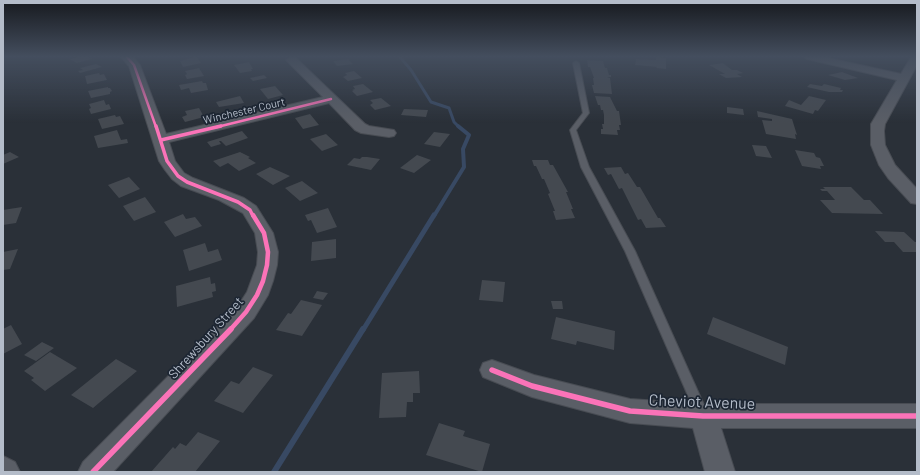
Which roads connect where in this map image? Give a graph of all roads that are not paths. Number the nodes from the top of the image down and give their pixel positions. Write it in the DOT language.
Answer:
graph roads {
  1 [pos="139,79"];
  2 [pos="311,79"];
  3 [pos="579,79"];
  4 [pos="903,79"];
  5 [pos="331,99"];
  6 [pos="389,133"];
  7 [pos="161,140"];
  8 [pos="917,199"];
  9 [pos="492,370"];
  10 [pos="703,416"];
  11 [pos="917,416"];
  12 [pos="93,472"];
  13 [pos="720,472"];
  1 -- 7 [label="street, Shrewsbury Street"];
  2 -- 5 [label="street"];
  3 -- 10 [label="lane"];
  4 -- 8 [label="street"];
  5 -- 6 [label="street"];
  5 -- 7 [label="street, Winchester Court"];
  7 -- 12 [label="street, Shrewsbury Street"];
  9 -- 10 [label="street, Cheviot Avenue"];
  10 -- 11 [label="street, Cheviot Avenue"];
  10 -- 13 [label="street"];
}
